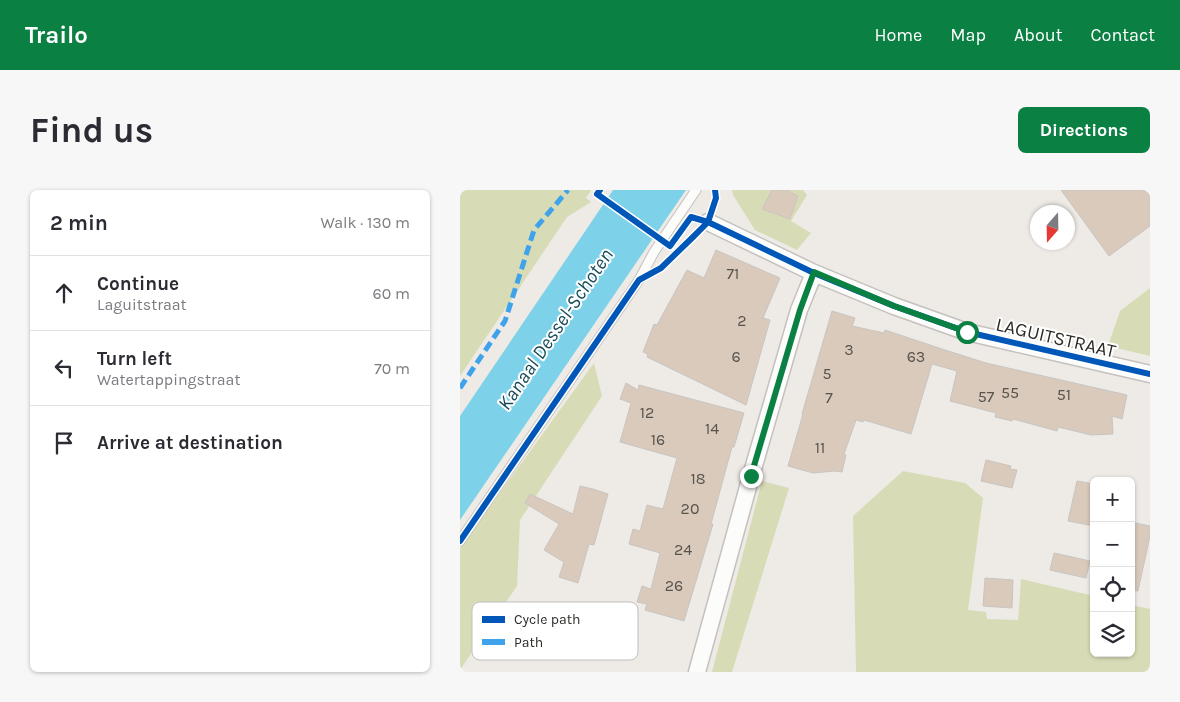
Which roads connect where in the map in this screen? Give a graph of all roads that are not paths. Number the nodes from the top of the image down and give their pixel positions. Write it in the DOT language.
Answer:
graph roads {
  1 [pos="696,190"];
  2 [pos="708,222"];
  3 [pos="814,272"];
  4 [pos="1150,374"];
  5 [pos="460,541"];
  6 [pos="698,672"];
  1 -- 5 [label="lane"];
  2 -- 3 [label="street, LAGUITSTRAAT"];
  3 -- 4 [label="street, LAGUITSTRAAT"];
  3 -- 6 [label="street"];
}
